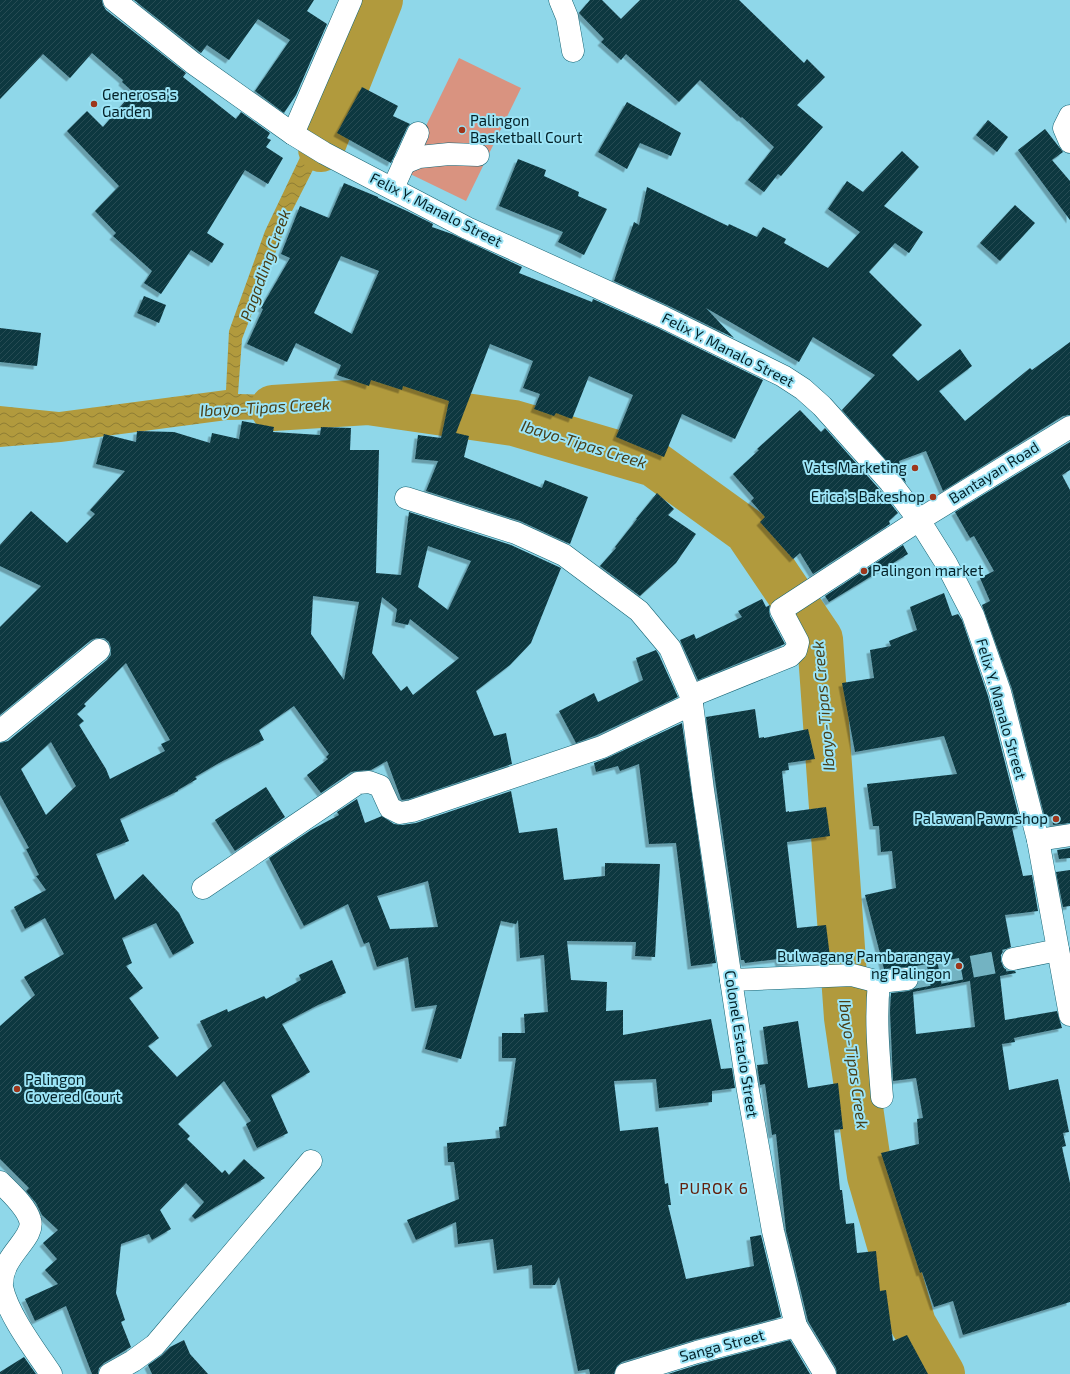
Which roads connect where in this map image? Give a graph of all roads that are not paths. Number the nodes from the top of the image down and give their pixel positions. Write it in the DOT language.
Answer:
graph roads {
  1 [pos="114,0"];
  2 [pos="351,0"];
  3 [pos="560,0"];
  4 [pos="572,51"];
  5 [pos="1070,116"];
  6 [pos="418,133"];
  7 [pos="293,134"];
  8 [pos="1070,142"];
  9 [pos="478,155"];
  10 [pos="404,163"];
  11 [pos="393,188"];
  12 [pos="1070,427"];
  13 [pos="406,498"];
  14 [pos="919,520"];
  15 [pos="99,650"];
  16 [pos="692,700"];
  17 [pos="0,731"];
  18 [pos="1070,835"];
  19 [pos="1038,840"];
  20 [pos="203,888"];
  21 [pos="1058,950"];
  22 [pos="1013,959"];
  23 [pos="907,979"];
  24 [pos="731,980"];
  25 [pos="879,982"];
  26 [pos="1070,1015"];
  27 [pos="882,1097"];
  28 [pos="311,1161"];
  29 [pos="0,1182"];
  30 [pos="796,1326"];
  31 [pos="51,1374"];
  32 [pos="110,1374"];
  33 [pos="626,1374"];
  34 [pos="825,1374"];
  1 -- 7 [label="street, Felix Y. Manalo Street"];
  2 -- 7 [label="street"];
  3 -- 4 [label="street"];
  5 -- 8 [label="street"];
  6 -- 10 [label="street"];
  7 -- 11 [label="street, Felix Y. Manalo Street"];
  9 -- 10 [label="street"];
  10 -- 11 [label="street"];
  11 -- 14 [label="street, Felix Y. Manalo Street"];
  12 -- 14 [label="street, Bantayan Road"];
  13 -- 16 [label="street, Colonel Estacio Street"];
  14 -- 16 [label="street, Bantayan Road"];
  14 -- 19 [label="street, Felix Y. Manalo Street"];
  15 -- 17 [label="street"];
  16 -- 20 [label="street"];
  16 -- 24 [label="street, Colonel Estacio Street"];
  18 -- 19 [label="street"];
  19 -- 21 [label="street, Felix Y. Manalo Street"];
  21 -- 22 [label="street"];
  21 -- 26 [label="street, Felix Y. Manalo Street"];
  23 -- 25 [label="street"];
  24 -- 25 [label="street"];
  24 -- 30 [label="street, Colonel Estacio Street"];
  25 -- 27 [label="street"];
  28 -- 32 [label="street"];
  29 -- 31 [label="street"];
  30 -- 33 [label="street, Sanga Street"];
  30 -- 34 [label="street, Colonel Estacio Street"];
}
